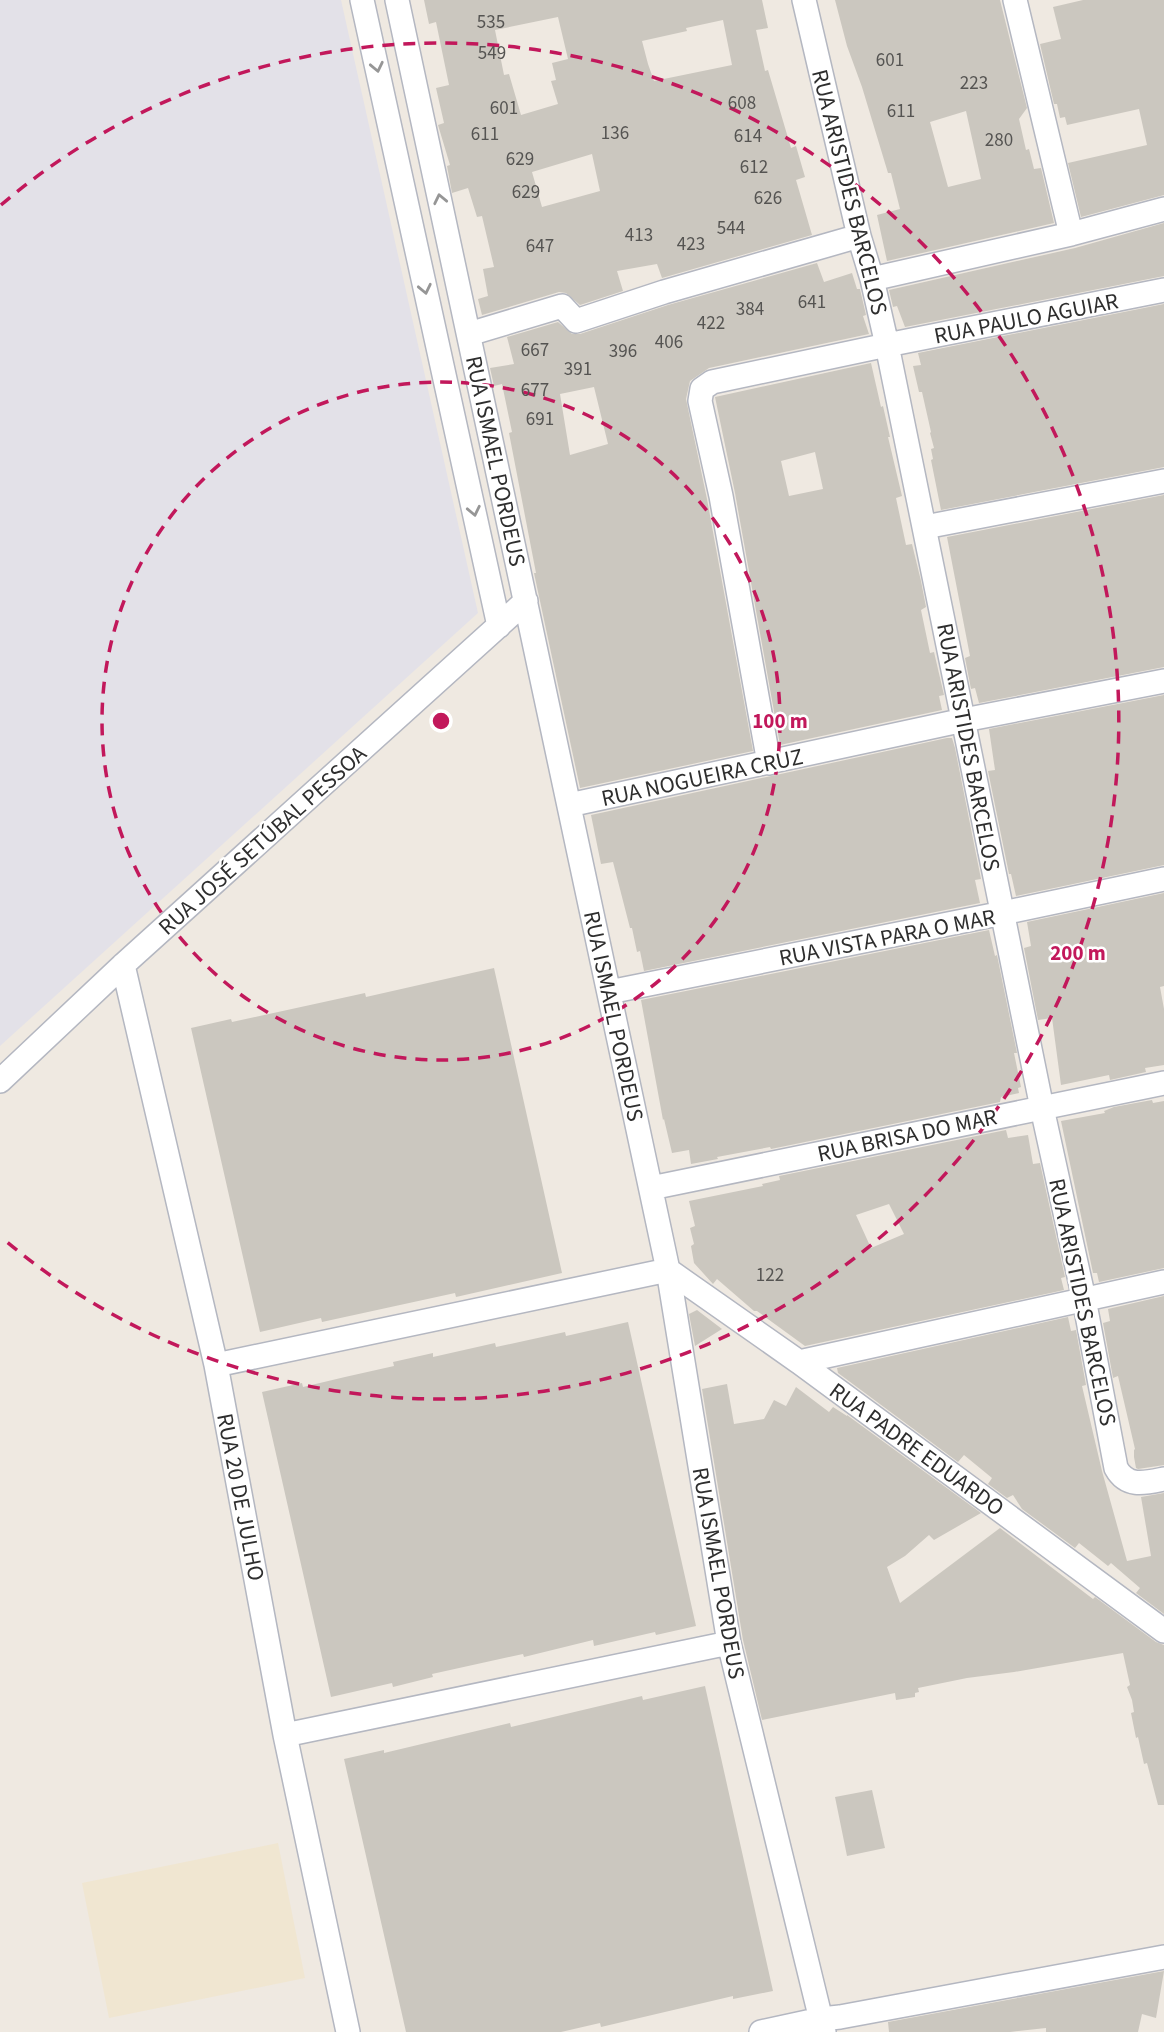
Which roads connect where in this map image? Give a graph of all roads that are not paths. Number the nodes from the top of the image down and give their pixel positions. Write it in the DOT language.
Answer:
graph roads {
  1 [pos="362,0"];
  2 [pos="397,0"];
  3 [pos="804,0"];
  4 [pos="1015,0"];
  5 [pos="1164,209"];
  6 [pos="1072,234"];
  7 [pos="859,236"];
  8 [pos="872,279"];
  9 [pos="1164,290"];
  10 [pos="469,334"];
  11 [pos="887,345"];
  12 [pos="1164,481"];
  13 [pos="925,527"];
  14 [pos="526,601"];
  15 [pos="499,626"];
  16 [pos="1164,681"];
  17 [pos="964,720"];
  18 [pos="769,763"];
  19 [pos="569,805"];
  20 [pos="1164,879"];
  21 [pos="1003,913"];
  22 [pos="123,965"];
  23 [pos="609,992"];
  24 [pos="0,1081"];
  25 [pos="1164,1083"];
  26 [pos="1042,1108"];
  27 [pos="651,1188"];
  28 [pos="668,1270"];
  29 [pos="1164,1282"];
  30 [pos="1084,1299"];
  31 [pos="799,1362"];
  32 [pos="216,1365"];
  33 [pos="1164,1479"];
  34 [pos="1164,1631"];
  35 [pos="729,1643"];
  36 [pos="285,1735"];
  37 [pos="1164,1957"];
  38 [pos="823,2026"];
  39 [pos="348,2032"];
  40 [pos="761,2032"];
  1 -- 15 [label="street, RUA ISMAEL PORDEUS, one-way"];
  10 -- 2 [label="street, RUA ISMAEL PORDEUS, one-way"];
  3 -- 7 [label="street, RUA ARISTIDES BARCELOS"];
  4 -- 6 [label="street"];
  5 -- 6 [label="street"];
  6 -- 8 [label="street"];
  7 -- 8 [label="street, RUA ARISTIDES BARCELOS"];
  7 -- 10 [label="street"];
  8 -- 11 [label="street, RUA ARISTIDES BARCELOS"];
  9 -- 11 [label="street, RUA PAULO AGUIAR"];
  10 -- 14 [label="street, RUA ISMAEL PORDEUS"];
  11 -- 13 [label="street, RUA ARISTIDES BARCELOS"];
  11 -- 18 [label="street, RUA PAULO AGUIAR"];
  12 -- 13 [label="street"];
  13 -- 17 [label="street, RUA ARISTIDES BARCELOS"];
  14 -- 15 [label="street, RUA JOSÉ SETÚBAL PESSOA"];
  14 -- 19 [label="street, RUA ISMAEL PORDEUS"];
  15 -- 22 [label="street, RUA JOSÉ SETÚBAL PESSOA"];
  16 -- 17 [label="street, RUA NOGUEIRA CRUZ"];
  17 -- 18 [label="street, RUA NOGUEIRA CRUZ"];
  17 -- 21 [label="street, RUA ARISTIDES BARCELOS"];
  18 -- 19 [label="street, RUA NOGUEIRA CRUZ"];
  19 -- 23 [label="street, RUA ISMAEL PORDEUS"];
  20 -- 21 [label="street, RUA VISTA PARA O MAR"];
  21 -- 23 [label="street, RUA VISTA PARA O MAR"];
  21 -- 26 [label="street, RUA ARISTIDES BARCELOS"];
  22 -- 24 [label="street, RUA JOSÉ SETÚBAL PESSOA"];
  22 -- 32 [label="street, RUA 20 DE JULHO"];
  23 -- 27 [label="street, RUA ISMAEL PORDEUS"];
  25 -- 26 [label="street, RUA BRISA DO MAR"];
  26 -- 27 [label="street, RUA BRISA DO MAR"];
  26 -- 30 [label="street, RUA ARISTIDES BARCELOS"];
  27 -- 28 [label="street, RUA ISMAEL PORDEUS"];
  28 -- 31 [label="street, RUA PADRE EDUARDO"];
  28 -- 32 [label="street"];
  28 -- 35 [label="street, RUA ISMAEL PORDEUS"];
  29 -- 30 [label="street"];
  30 -- 31 [label="street"];
  30 -- 33 [label="street, RUA ARISTIDES BARCELOS"];
  31 -- 34 [label="street, RUA PADRE EDUARDO"];
  32 -- 36 [label="street, RUA 20 DE JULHO"];
  35 -- 36 [label="street"];
  35 -- 38 [label="street, RUA ISMAEL PORDEUS"];
  36 -- 39 [label="street, RUA 20 DE JULHO"];
  37 -- 38 [label="street"];
  38 -- 40 [label="street"];
}
